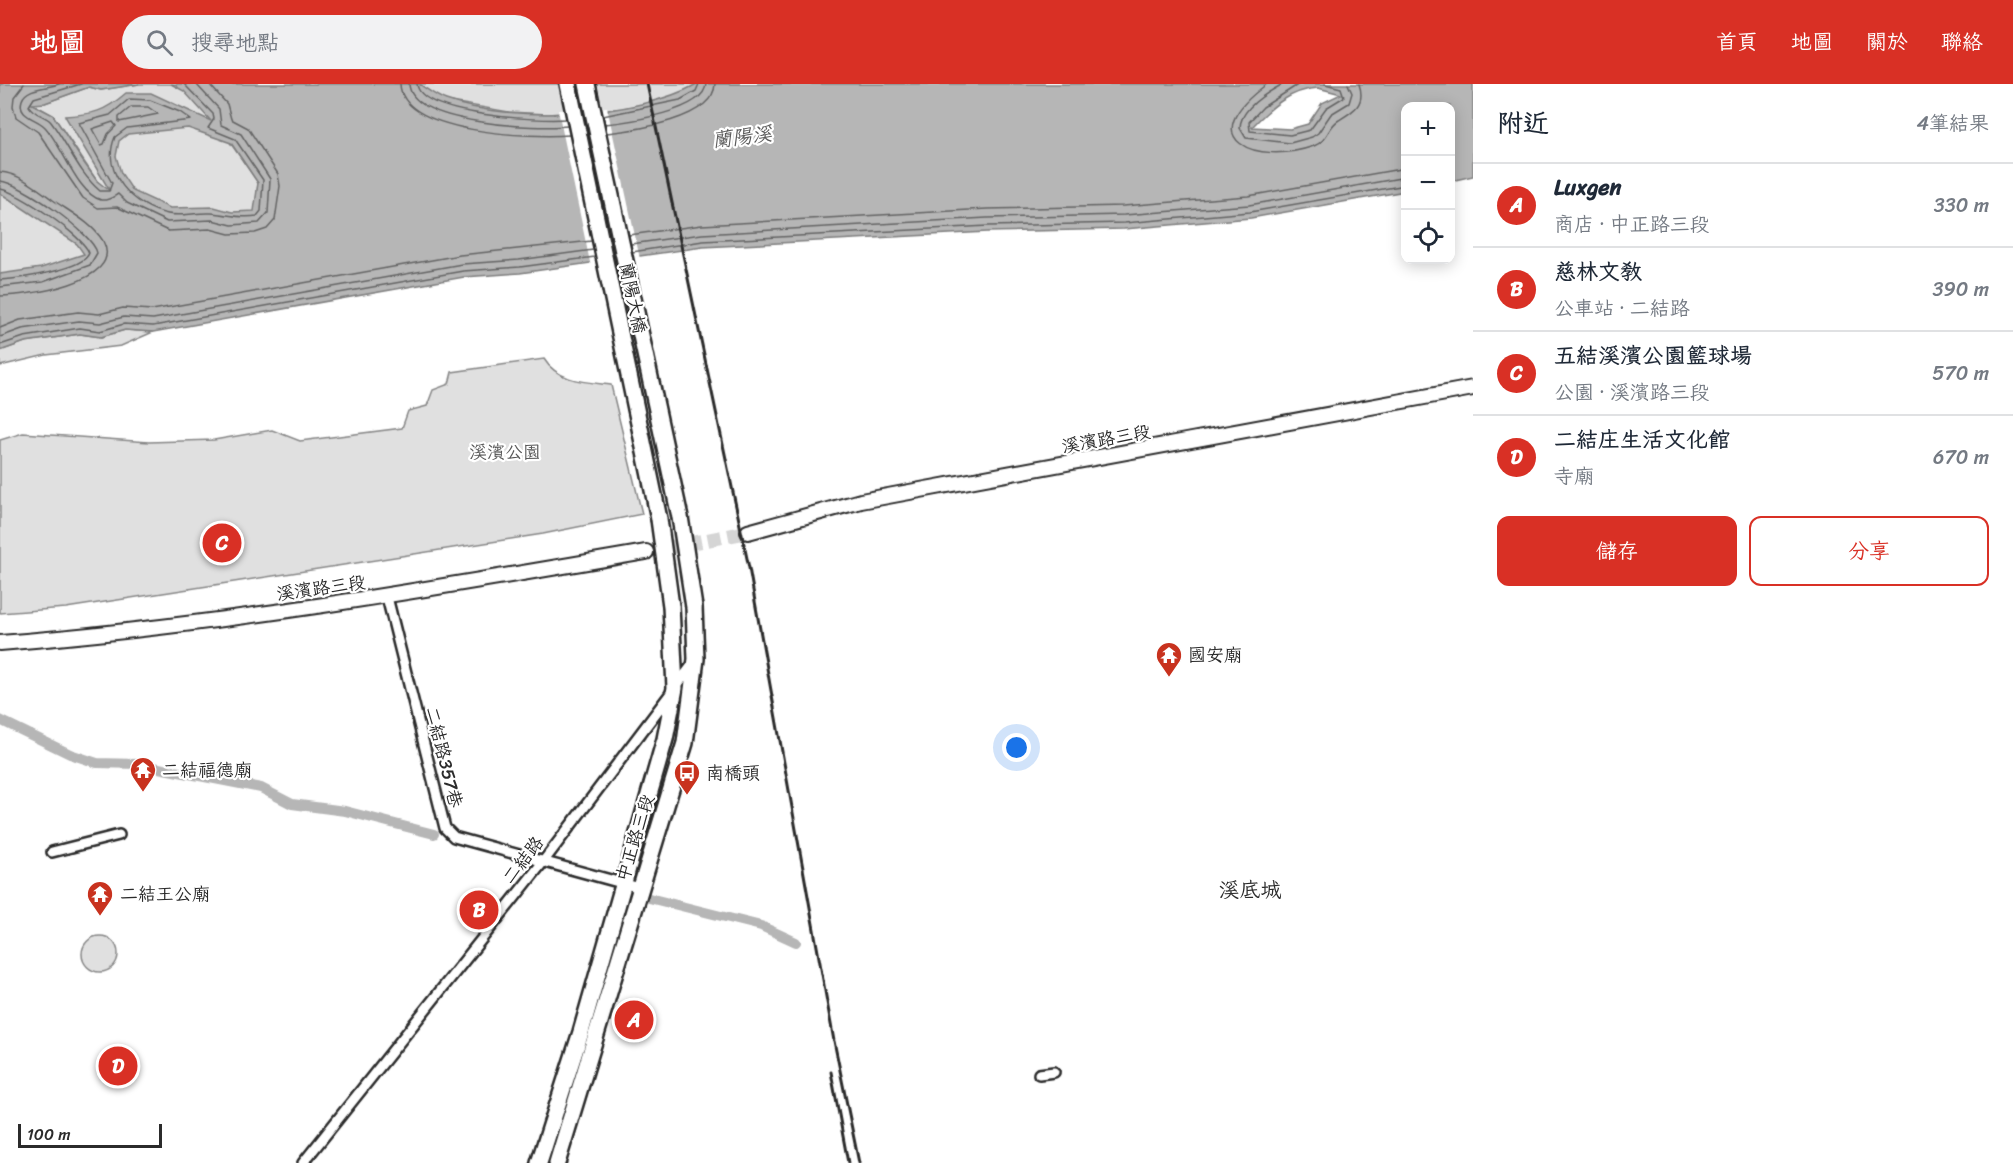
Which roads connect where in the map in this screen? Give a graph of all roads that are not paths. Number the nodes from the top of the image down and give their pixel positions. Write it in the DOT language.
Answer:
graph roads {
  1 [pos="568,84"];
  2 [pos="587,84"];
  3 [pos="1473,388"];
  4 [pos="680,517"];
  5 [pos="659,519"];
  6 [pos="748,532"];
  7 [pos="646,552"];
  8 [pos="387,597"];
  9 [pos="0,644"];
  10 [pos="696,659"];
  11 [pos="675,688"];
  12 [pos="119,835"];
  13 [pos="454,837"];
  14 [pos="446,845"];
  15 [pos="52,852"];
  16 [pos="543,862"];
  17 [pos="623,883"];
  18 [pos="640,888"];
  19 [pos="1054,1072"];
  20 [pos="1039,1074"];
  21 [pos="303,1163"];
  22 [pos="539,1163"];
  23 [pos="557,1163"];
  1 -- 5 [label="main road, 蘭陽大橋"];
  2 -- 4 [label="main road, 蘭陽大橋"];
  3 -- 6 [label="street, 溪濱路三段"];
  4 -- 10 [label="main road, 中正路三段, bridge"];
  5 -- 11 [label="main road, 中正路三段, bridge"];
  7 -- 8 [label="street, 溪濱路三段"];
  8 -- 9 [label="street, 溪濱路三段"];
  8 -- 13 [label="street, 二結路357巷"];
  10 -- 11 [label="street, 二結路"];
  10 -- 18 [label="main road, 中正路三段"];
  11 -- 16 [label="street, 二結路"];
  11 -- 17 [label="main road, 中正路三段"];
  12 -- 15 [label="street"];
  13 -- 14 [label="street"];
  13 -- 16 [label="street"];
  16 -- 17 [label="street"];
  16 -- 21 [label="street, 二結路"];
  17 -- 18 [label="street"];
  17 -- 22 [label="main road, 中正路三段"];
  18 -- 23 [label="main road, 中正路三段"];
  19 -- 20 [label="street"];
}
